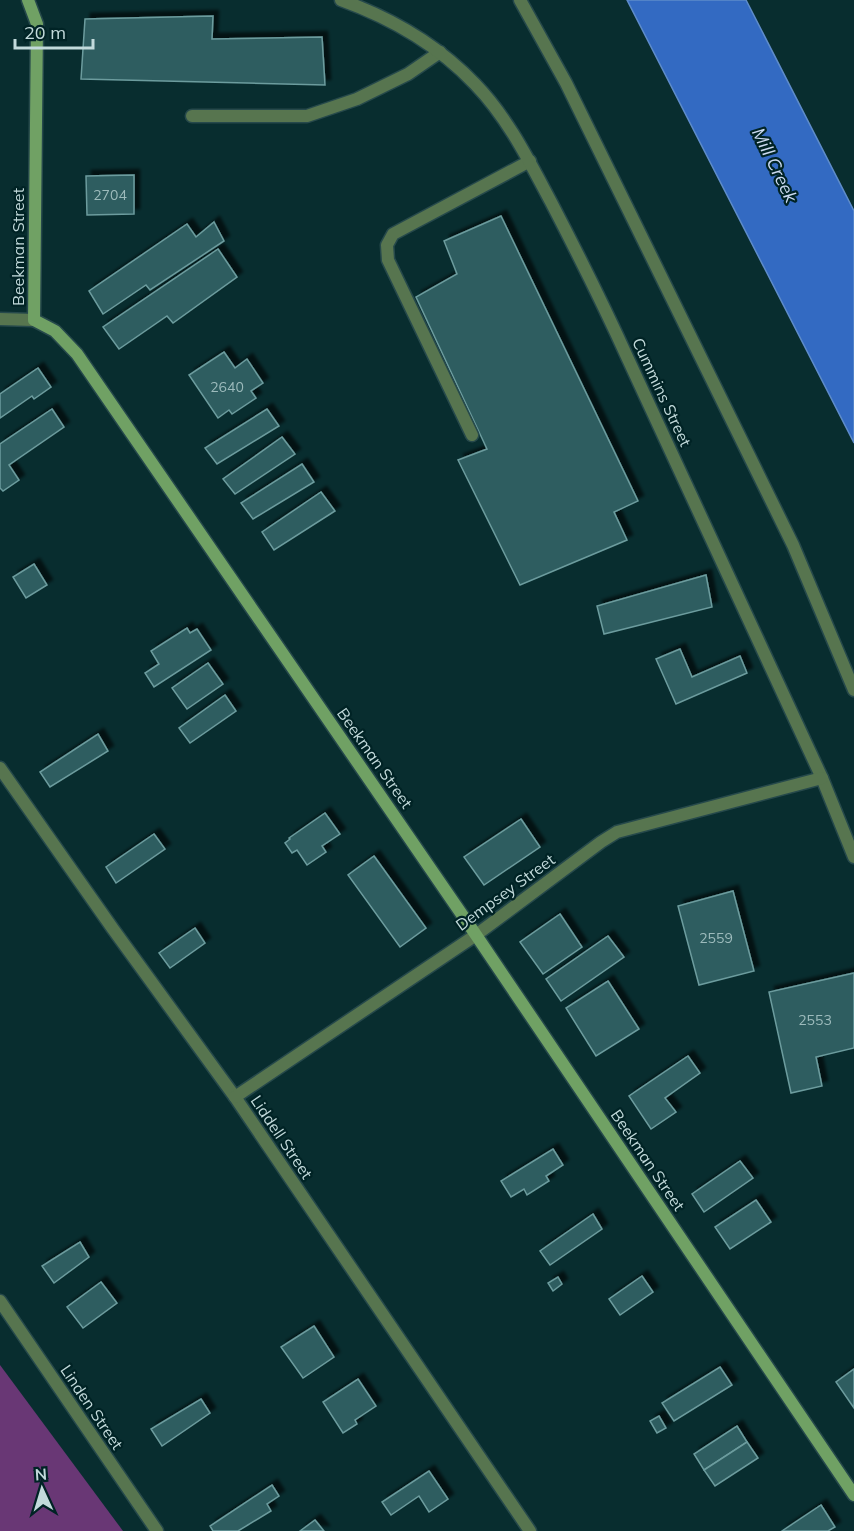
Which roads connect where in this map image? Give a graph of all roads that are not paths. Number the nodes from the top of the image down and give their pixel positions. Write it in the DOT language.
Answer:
graph roads {
  1 [pos="28,0"];
  2 [pos="340,0"];
  3 [pos="520,0"];
  4 [pos="440,52"];
  5 [pos="192,116"];
  6 [pos="530,161"];
  7 [pos="0,319"];
  8 [pos="34,320"];
  9 [pos="472,435"];
  10 [pos="854,690"];
  11 [pos="0,768"];
  12 [pos="822,778"];
  13 [pos="854,857"];
  14 [pos="476,935"];
  15 [pos="235,1097"];
  16 [pos="0,1301"];
  17 [pos="854,1495"];
  18 [pos="157,1531"];
  19 [pos="530,1531"];
  1 -- 8 [label="main road, Beekman Street"];
  2 -- 4 [label="street, Cummins Street"];
  3 -- 10 [label="street"];
  4 -- 5 [label="street"];
  4 -- 6 [label="street, Cummins Street"];
  6 -- 9 [label="street"];
  6 -- 12 [label="street, Cummins Street"];
  7 -- 8 [label="street"];
  8 -- 14 [label="main road, Beekman Street"];
  11 -- 15 [label="street, Liddell Street"];
  12 -- 13 [label="street, Cummins Street"];
  12 -- 14 [label="street, Dempsey Street"];
  14 -- 15 [label="street, Dempsey Street"];
  14 -- 17 [label="main road, Beekman Street"];
  15 -- 19 [label="street, Liddell Street"];
  16 -- 18 [label="street, Linden Street"];
}
